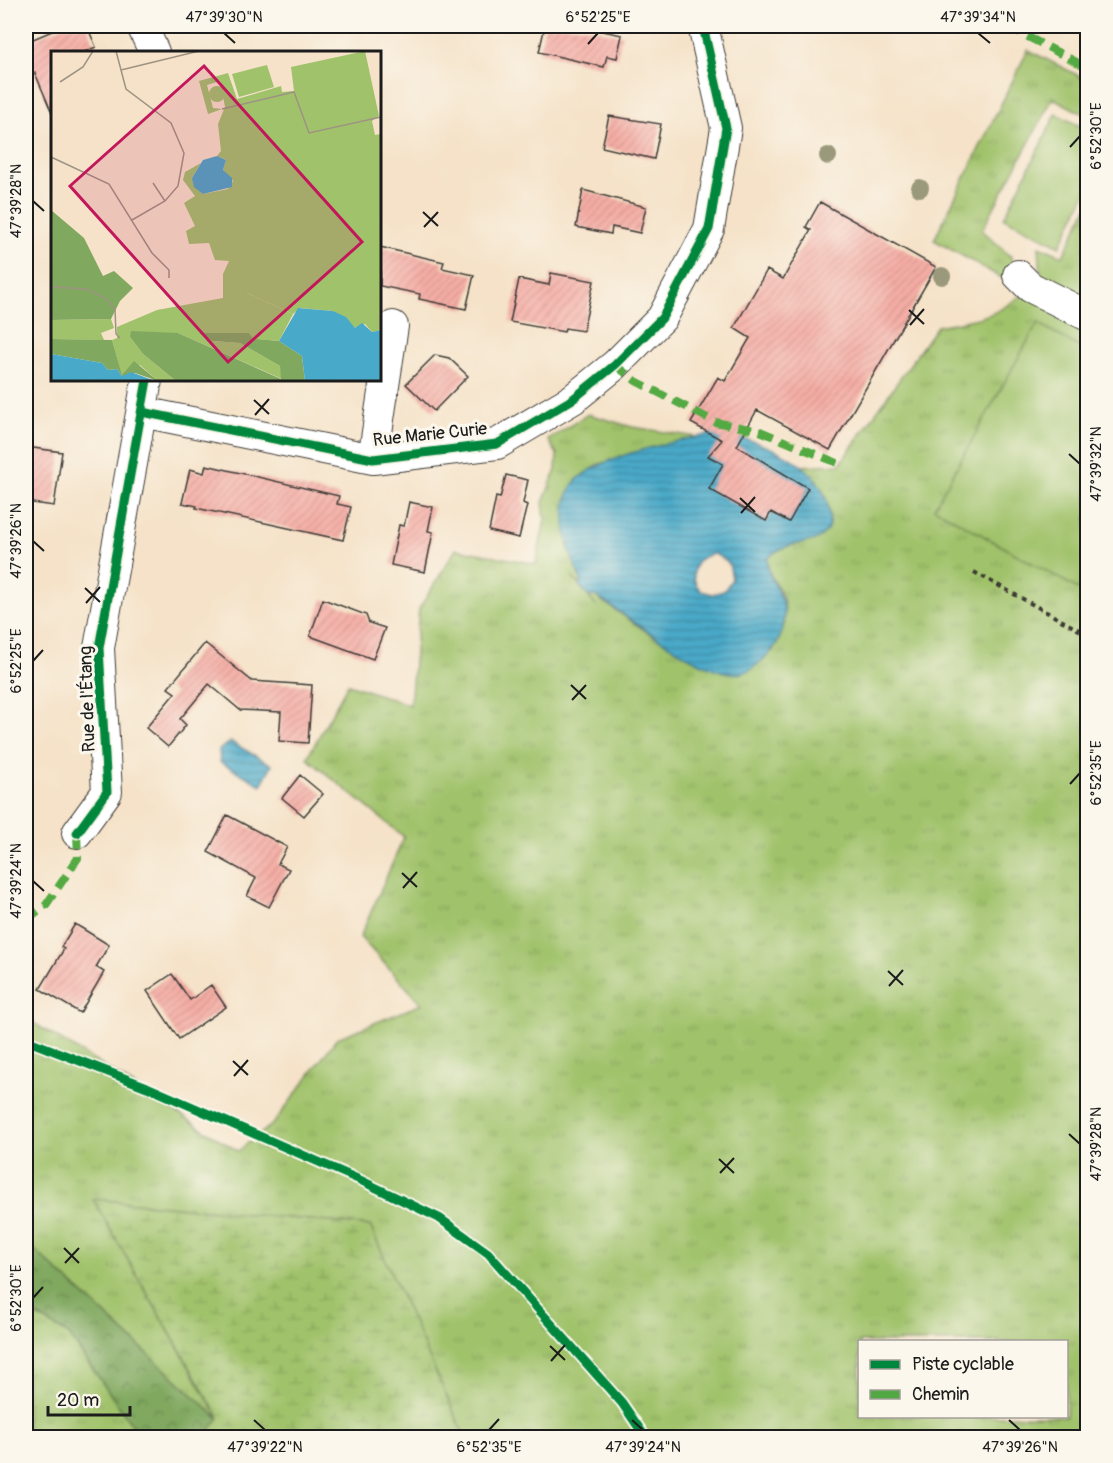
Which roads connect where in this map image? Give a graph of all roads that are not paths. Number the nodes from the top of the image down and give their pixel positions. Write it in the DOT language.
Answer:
graph roads {
  1 [pos="142,26"];
  2 [pos="703,26"];
  3 [pos="154,51"];
  4 [pos="1018,275"];
  5 [pos="1088,316"];
  6 [pos="393,326"];
  7 [pos="147,381"];
  8 [pos="142,412"];
  9 [pos="373,459"];
  10 [pos="78,833"];
  1 -- 3 [label="street"];
  2 -- 9 [label="street, Rue Marie Curie"];
  4 -- 5 [label="street"];
  6 -- 9 [label="street, Rue Marie Curie"];
  7 -- 8 [label="street, Rue de l'Étang"];
  8 -- 9 [label="street, Rue Marie Curie"];
  8 -- 10 [label="street, Rue de l'Étang"];
}
